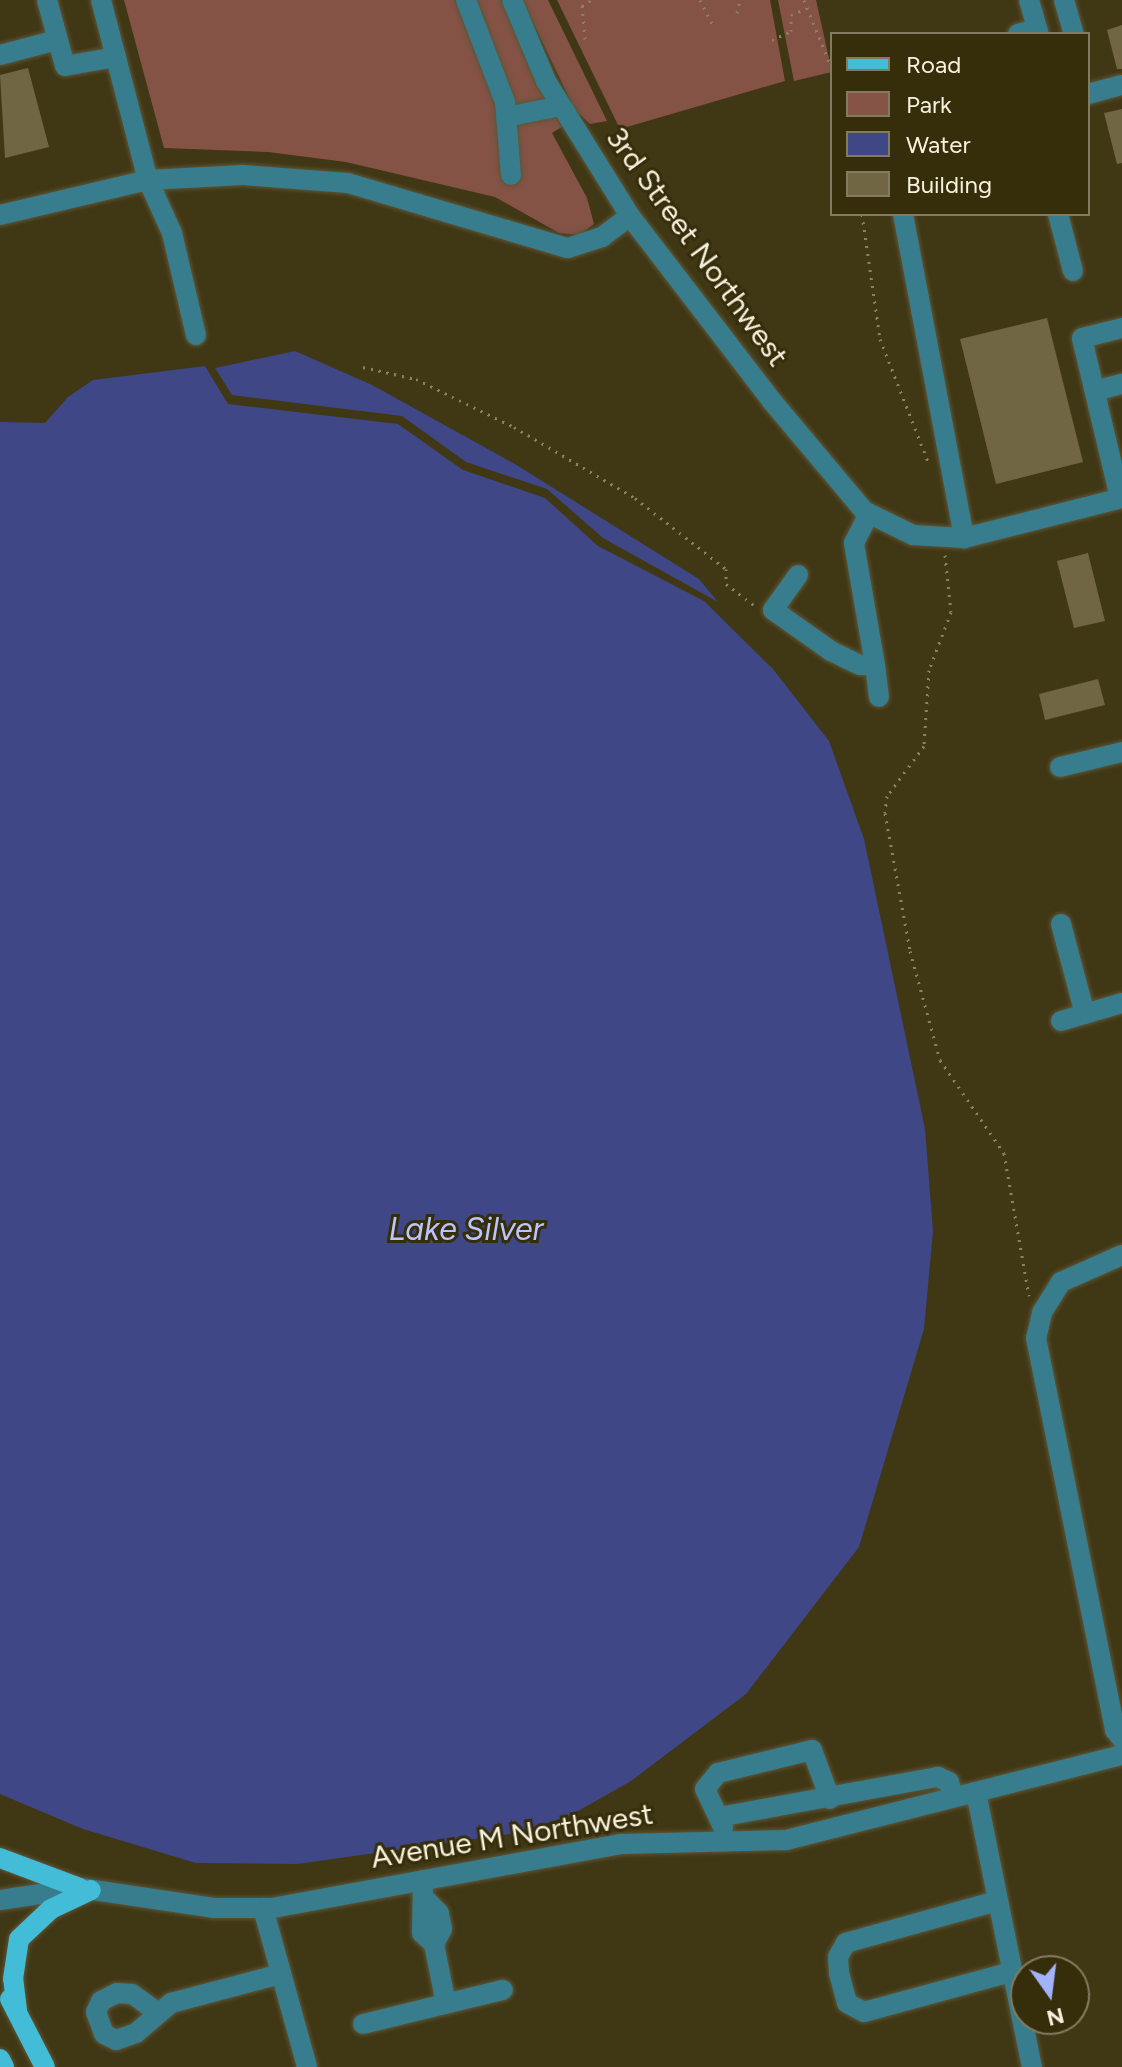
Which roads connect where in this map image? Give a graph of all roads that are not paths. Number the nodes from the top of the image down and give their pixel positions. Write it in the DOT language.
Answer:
graph roads {
  1 [pos="47,0"];
  2 [pos="101,0"];
  3 [pos="466,0"];
  4 [pos="512,0"];
  5 [pos="1029,0"];
  6 [pos="1064,0"];
  7 [pos="1031,32"];
  8 [pos="1073,32"];
  9 [pos="57,40"];
  10 [pos="0,55"];
  11 [pos="116,57"];
  12 [pos="1122,85"];
  13 [pos="1090,91"];
  14 [pos="561,106"];
  15 [pos="506,117"];
  16 [pos="511,175"];
  17 [pos="148,180"];
  18 [pos="0,215"];
  19 [pos="630,216"];
  20 [pos="903,216"];
  21 [pos="1059,216"];
  22 [pos="1073,271"];
  23 [pos="1122,328"];
  24 [pos="196,335"];
  25 [pos="1122,384"];
  26 [pos="1095,391"];
  27 [pos="1121,498"];
  28 [pos="869,514"];
  29 [pos="964,538"];
  30 [pos="798,575"];
  31 [pos="875,665"];
  32 [pos="879,697"];
  33 [pos="1122,752"];
  34 [pos="1060,767"];
  35 [pos="1061,924"];
  36 [pos="1122,1003"];
  37 [pos="1085,1014"];
  38 [pos="1061,1021"];
  39 [pos="1122,1255"];
  40 [pos="1122,1739"];
  41 [pos="1122,1755"];
  42 [pos="976,1792"];
  43 [pos="953,1797"];
  44 [pos="821,1801"];
  45 [pos="719,1817"];
  46 [pos="819,1831"];
  47 [pos="728,1842"];
  48 [pos="0,1858"];
  49 [pos="86,1889"];
  50 [pos="424,1890"];
  51 [pos="0,1900"];
  52 [pos="997,1901"];
  53 [pos="263,1908"];
  54 [pos="1010,1967"];
  55 [pos="1010,1972"];
  56 [pos="281,1974"];
  57 [pos="0,1983"];
  58 [pos="503,1990"];
  59 [pos="446,2004"];
  60 [pos="17,2010"];
  61 [pos="157,2012"];
  62 [pos="363,2024"];
  63 [pos="1025,2035"];
  64 [pos="0,2059"];
  65 [pos="4,2067"];
  66 [pos="45,2067"];
  67 [pos="307,2067"];
  68 [pos="1032,2067"];
  1 -- 9 [label="street"];
  2 -- 11 [label="street"];
  3 -- 15 [label="street"];
  4 -- 14 [label="street, 3rd Street Northwest"];
  5 -- 7 [label="street"];
  6 -- 8 [label="street"];
  9 -- 10 [label="street"];
  9 -- 11 [label="street"];
  11 -- 17 [label="street"];
  12 -- 13 [label="street"];
  14 -- 15 [label="street"];
  14 -- 19 [label="street, 3rd Street Northwest"];
  15 -- 16 [label="street"];
  17 -- 18 [label="street"];
  17 -- 19 [label="street"];
  17 -- 24 [label="street"];
  19 -- 28 [label="street, 3rd Street Northwest"];
  20 -- 29 [label="street"];
  21 -- 22 [label="street"];
  23 -- 26 [label="street"];
  25 -- 26 [label="street"];
  26 -- 27 [label="street"];
  27 -- 29 [label="street"];
  28 -- 29 [label="street"];
  28 -- 31 [label="street"];
  30 -- 31 [label="street"];
  31 -- 32 [label="street"];
  33 -- 34 [label="street"];
  35 -- 37 [label="street"];
  36 -- 37 [label="street"];
  37 -- 38 [label="street"];
  39 -- 40 [label="street"];
  41 -- 42 [label="street, Avenue M Northwest"];
  42 -- 43 [label="street, Avenue M Northwest"];
  42 -- 52 [label="street"];
  43 -- 44 [label="street"];
  43 -- 46 [label="street, Avenue M Northwest"];
  44 -- 45 [label="street"];
  44 -- 45 [label="street"];
  44 -- 46 [label="street"];
  45 -- 47 [label="street"];
  46 -- 47 [label="street, Avenue M Northwest"];
  47 -- 50 [label="street, Avenue M Northwest"];
  48 -- 49 [label="main road"];
  49 -- 51 [label="street, Avenue M Northwest"];
  49 -- 53 [label="street, Avenue M Northwest"];
  49 -- 60 [label="main road"];
  50 -- 53 [label="street, Avenue M Northwest"];
  50 -- 59 [label="street"];
  52 -- 54 [label="street"];
  52 -- 55 [label="street"];
  53 -- 56 [label="street"];
  56 -- 61 [label="street"];
  56 -- 67 [label="street"];
  57 -- 60 [label="main road"];
  58 -- 59 [label="street"];
  59 -- 62 [label="street"];
  60 -- 66 [label="main road"];
  63 -- 68 [label="street"];
  64 -- 65 [label="main road"];
}
